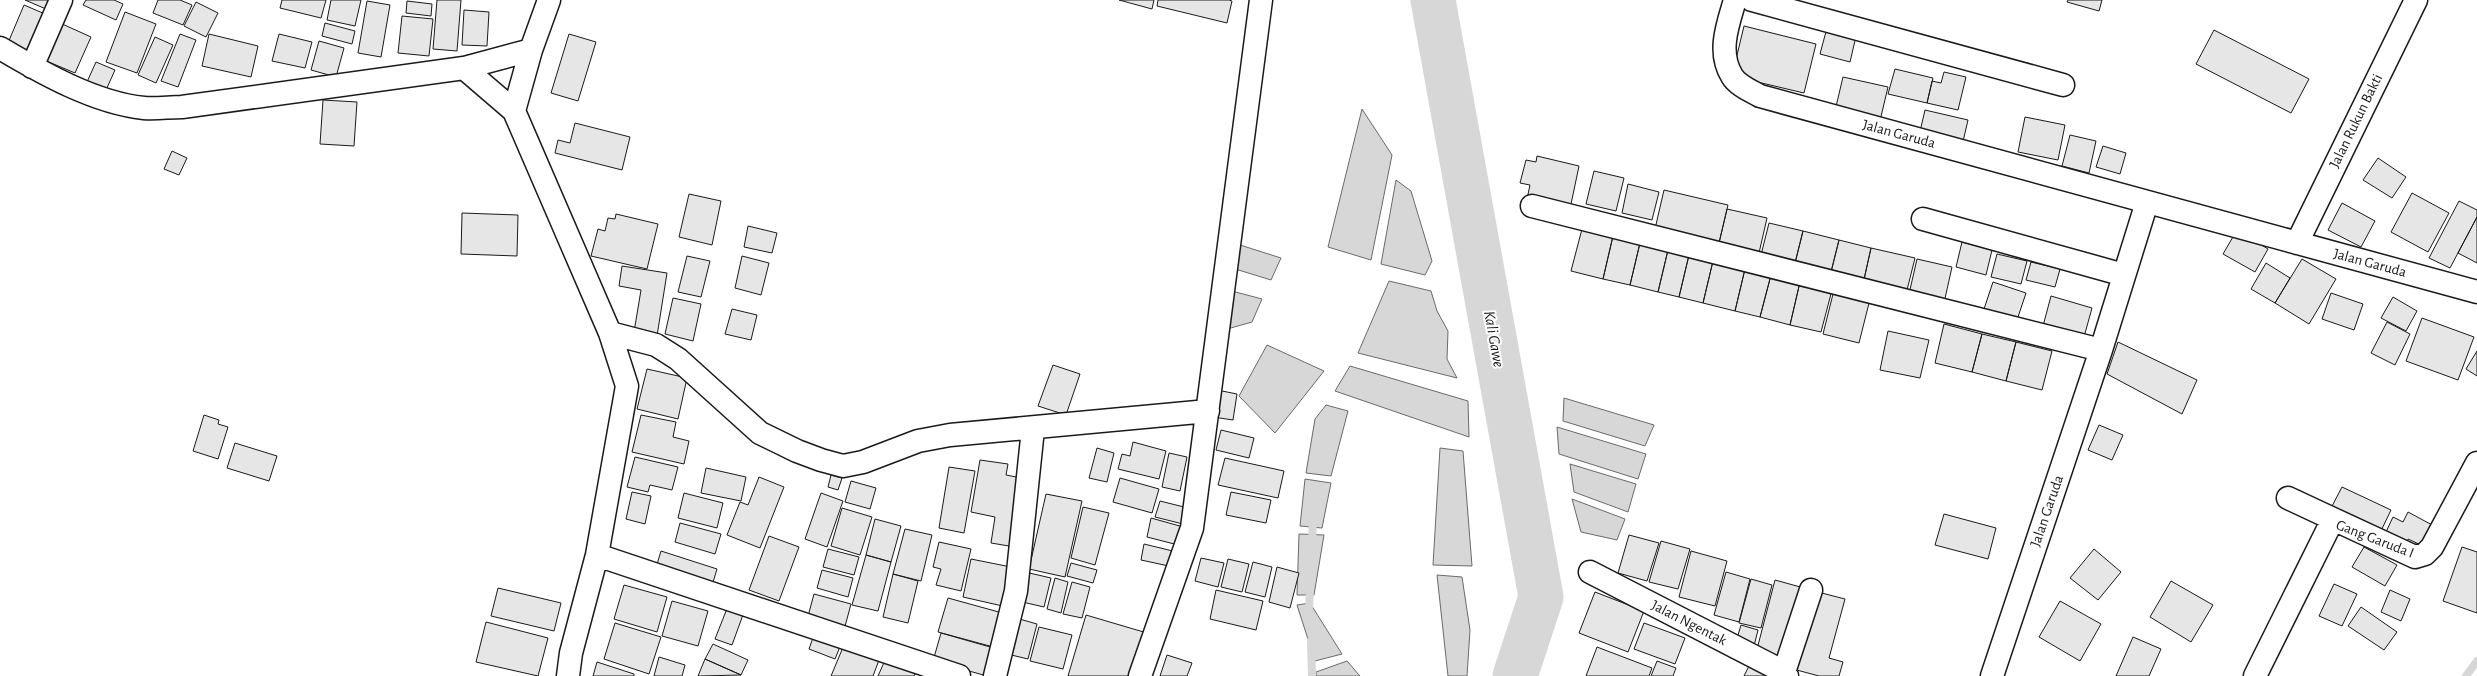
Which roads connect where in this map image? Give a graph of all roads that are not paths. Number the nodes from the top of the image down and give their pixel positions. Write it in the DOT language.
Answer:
graph roads {
  1 [pos="61,0"];
  2 [pos="549,0"];
  3 [pos="1261,0"];
  4 [pos="1735,0"];
  5 [pos="1752,0"];
  6 [pos="2416,0"];
  7 [pos="0,48"];
  8 [pos="530,50"];
  9 [pos="32,67"];
  10 [pos="464,68"];
  11 [pos="2063,85"];
  12 [pos="514,111"];
  13 [pos="2147,202"];
  14 [pos="1532,206"];
  15 [pos="1923,219"];
  16 [pos="2297,243"];
  17 [pos="2124,274"];
  18 [pos="2477,292"];
  19 [pos="610,333"];
  20 [pos="2101,350"];
  21 [pos="1208,411"];
  22 [pos="1033,429"];
  23 [pos="2477,463"];
  24 [pos="2288,498"];
  25 [pos="2333,519"];
  26 [pos="597,555"];
  27 [pos="1590,572"];
  28 [pos="1810,590"];
  29 [pos="1785,674"];
  30 [pos="568,676"];
  31 [pos="959,676"];
  32 [pos="995,676"];
  33 [pos="1140,676"];
  34 [pos="1992,676"];
  35 [pos="2255,676"];
  1 -- 9 [label="street"];
  2 -- 8 [label="street"];
  3 -- 21 [label="street"];
  4 -- 13 [label="street, Jalan Garuda"];
  5 -- 11 [label="street"];
  6 -- 16 [label="street, Jalan Rukun Bakti"];
  7 -- 9 [label="street"];
  8 -- 10 [label="street"];
  8 -- 12 [label="street"];
  9 -- 10 [label="street"];
  10 -- 12 [label="street"];
  12 -- 19 [label="street"];
  13 -- 16 [label="street, Jalan Garuda"];
  13 -- 17 [label="street, Jalan Garuda"];
  14 -- 20 [label="street"];
  15 -- 17 [label="street"];
  16 -- 18 [label="street, Jalan Garuda"];
  17 -- 20 [label="street, Jalan Garuda"];
  19 -- 22 [label="street"];
  19 -- 26 [label="street"];
  20 -- 34 [label="street, Jalan Garuda"];
  21 -- 22 [label="street"];
  21 -- 33 [label="street"];
  22 -- 32 [label="street"];
  23 -- 25 [label="street, Gang Garuda I"];
  24 -- 25 [label="street"];
  25 -- 35 [label="street, Gang Garuda I"];
  26 -- 30 [label="street"];
  26 -- 31 [label="street"];
  27 -- 29 [label="street, Jalan Ngentak"];
  28 -- 29 [label="street"];
}
